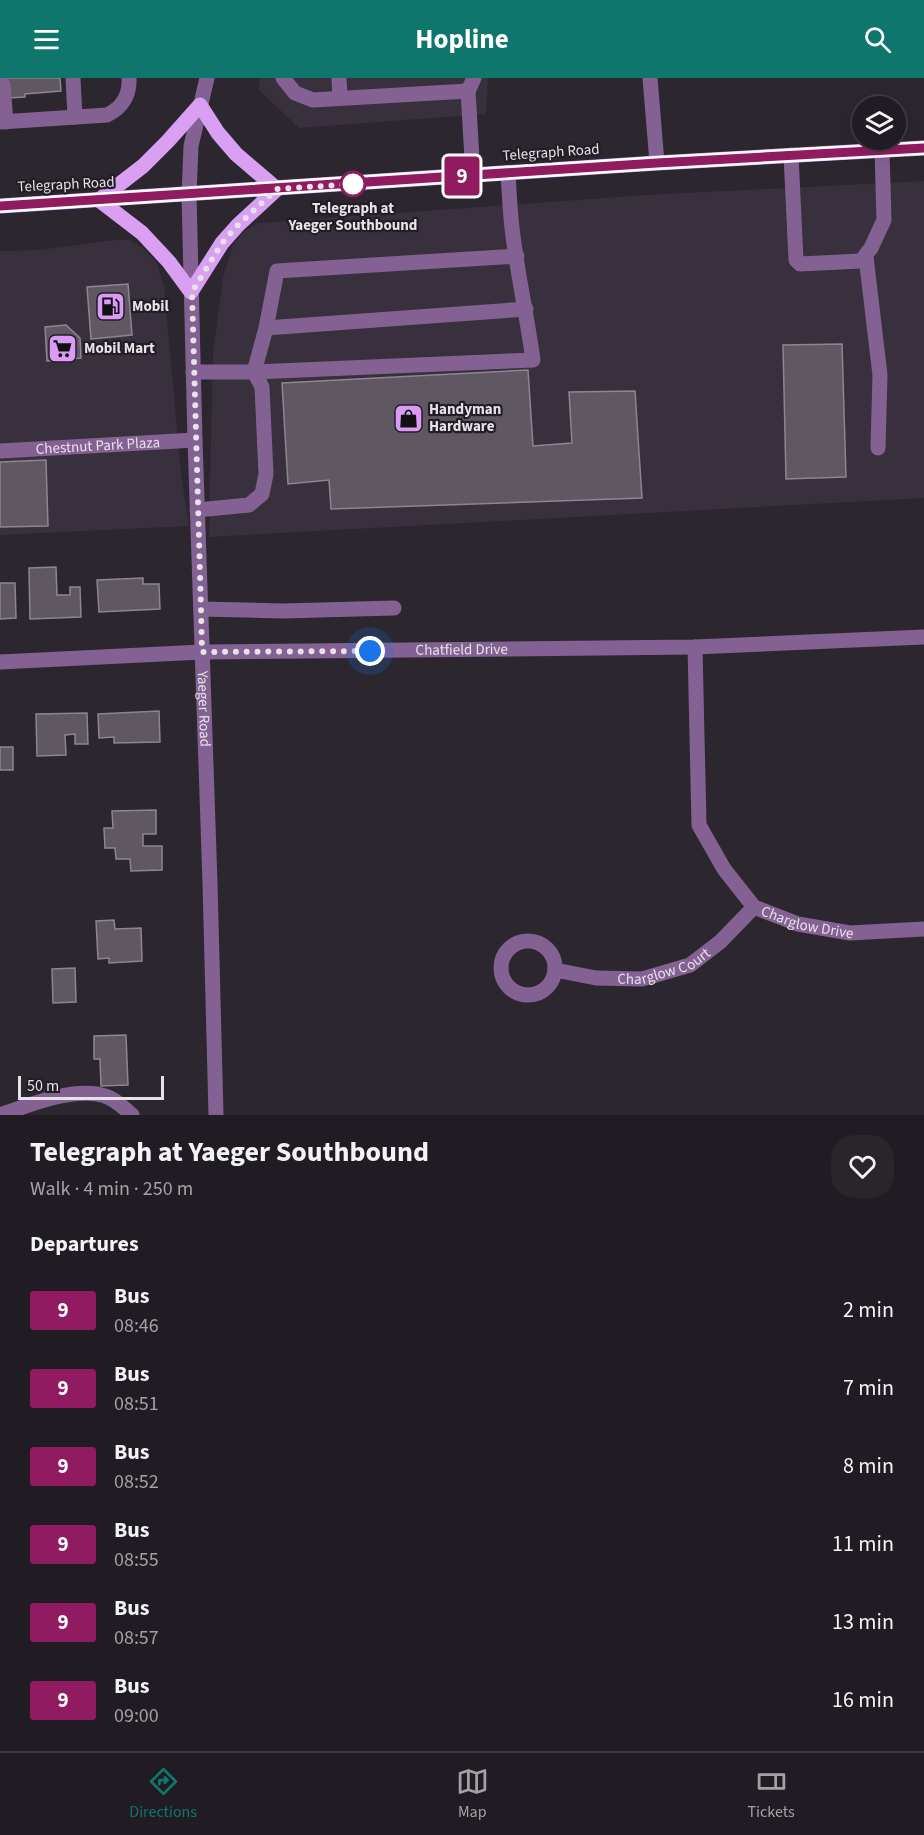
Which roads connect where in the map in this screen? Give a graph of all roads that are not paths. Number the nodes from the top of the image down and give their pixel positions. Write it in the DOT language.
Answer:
graph roads {
  1 [pos="73,78"];
  2 [pos="129,78"];
  3 [pos="207,78"];
  4 [pos="283,78"];
  5 [pos="339,78"];
  6 [pos="650,78"];
  7 [pos="471,84"];
  8 [pos="3,85"];
  9 [pos="340,98"];
  10 [pos="200,105"];
  11 [pos="75,117"];
  12 [pos="3,122"];
  13 [pos="924,148"];
  14 [pos="906,149"];
  15 [pos="882,150"];
  16 [pos="791,155"];
  17 [pos="657,163"];
  18 [pos="508,173"];
  19 [pos="473,175"];
  20 [pos="277,189"];
  21 [pos="189,195"];
  22 [pos="99,200"];
  23 [pos="0,206"];
  24 [pos="517,256"];
  25 [pos="866,256"];
  26 [pos="192,292"];
  27 [pos="526,309"];
  28 [pos="266,328"];
  29 [pos="193,372"];
  30 [pos="254,372"];
  31 [pos="195,440"];
  32 [pos="878,448"];
  33 [pos="0,451"];
  34 [pos="197,510"];
  35 [pos="394,608"];
  36 [pos="201,609"];
  37 [pos="924,637"];
  38 [pos="694,647"];
  39 [pos="202,652"];
  40 [pos="0,662"];
  41 [pos="754,907"];
  42 [pos="924,929"];
  43 [pos="555,970"];
  44 [pos="0,1115"];
  45 [pos="132,1115"];
  46 [pos="216,1115"];
  1 -- 11 [label="street"];
  2 -- 11 [label="street"];
  3 -- 10 [label="street, Yaeger Road"];
  4 -- 9 [label="street"];
  5 -- 9 [label="street"];
  6 -- 17 [label="street"];
  7 -- 9 [label="street"];
  7 -- 19 [label="street"];
  8 -- 12 [label="street"];
  10 -- 20 [label="main road"];
  10 -- 21 [label="street, Yaeger Road"];
  10 -- 22 [label="main road"];
  11 -- 12 [label="street"];
  13 -- 14 [label="main road, Telegraph Road"];
  15 -- 16 [label="main road, Telegraph Road"];
  15 -- 25 [label="street"];
  16 -- 17 [label="main road, Telegraph Road"];
  16 -- 25 [label="street"];
  17 -- 18 [label="main road, Telegraph Road"];
  18 -- 19 [label="main road, Telegraph Road"];
  18 -- 24 [label="street"];
  19 -- 20 [label="main road, Telegraph Road"];
  20 -- 21 [label="main road, Telegraph Road"];
  20 -- 26 [label="main road"];
  21 -- 22 [label="main road, Telegraph Road"];
  21 -- 26 [label="street, Yaeger Road"];
  22 -- 23 [label="main road, Telegraph Road"];
  22 -- 26 [label="main road"];
  24 -- 27 [label="street"];
  24 -- 28 [label="street"];
  25 -- 32 [label="street"];
  26 -- 29 [label="street, Yaeger Road"];
  27 -- 28 [label="street"];
  27 -- 30 [label="street"];
  28 -- 30 [label="street"];
  29 -- 30 [label="street"];
  29 -- 31 [label="street, Yaeger Road"];
  30 -- 34 [label="street"];
  31 -- 33 [label="street, Chestnut Park Plaza"];
  31 -- 34 [label="street, Yaeger Road"];
  34 -- 36 [label="street, Yaeger Road"];
  35 -- 36 [label="street"];
  36 -- 39 [label="street, Yaeger Road"];
  37 -- 38 [label="street, Chatfield Drive"];
  38 -- 39 [label="street, Chatfield Drive"];
  38 -- 41 [label="street, Charglow Drive"];
  39 -- 40 [label="street, Chatfield Drive"];
  39 -- 46 [label="street, Yaeger Road"];
  41 -- 42 [label="street, Charglow Drive"];
  41 -- 43 [label="street, Charglow Court"];
  44 -- 45 [label="street"];
}
